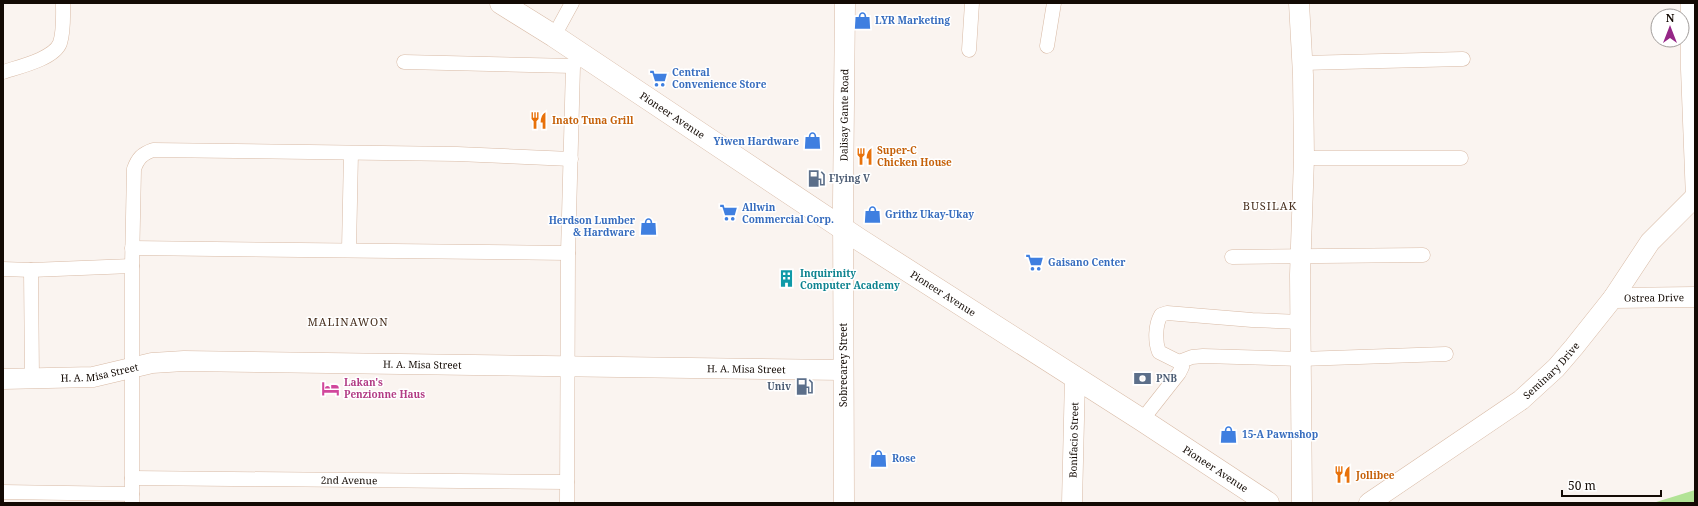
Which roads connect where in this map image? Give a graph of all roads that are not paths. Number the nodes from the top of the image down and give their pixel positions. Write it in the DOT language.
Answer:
graph roads {
  1 [pos="63,3"];
  2 [pos="501,3"];
  3 [pos="572,3"];
  4 [pos="845,3"];
  5 [pos="972,3"];
  6 [pos="1054,3"];
  7 [pos="1299,3"];
  8 [pos="1688,3"];
  9 [pos="554,36"];
  10 [pos="1047,46"];
  11 [pos="969,50"];
  12 [pos="1463,59"];
  13 [pos="577,60"];
  14 [pos="404,62"];
  15 [pos="1302,63"];
  16 [pos="3,72"];
  17 [pos="351,153"];
  18 [pos="1304,158"];
  19 [pos="1461,158"];
  20 [pos="571,159"];
  21 [pos="1694,198"];
  22 [pos="843,227"];
  23 [pos="132,248"];
  24 [pos="349,249"];
  25 [pos="568,253"];
  26 [pos="1423,255"];
  27 [pos="1232,257"];
  28 [pos="1301,257"];
  29 [pos="132,266"];
  30 [pos="3,269"];
  31 [pos="31,270"];
  32 [pos="1695,297"];
  33 [pos="1613,298"];
  34 [pos="1301,322"];
  35 [pos="1446,354"];
  36 [pos="1301,359"];
  37 [pos="1179,362"];
  38 [pos="132,367"];
  39 [pos="567,367"];
  40 [pos="843,370"];
  41 [pos="1075,377"];
  42 [pos="3,379"];
  43 [pos="32,379"];
  44 [pos="1142,420"];
  45 [pos="132,478"];
  46 [pos="567,482"];
  47 [pos="3,492"];
  48 [pos="132,499"];
  49 [pos="567,503"];
  50 [pos="844,503"];
  51 [pos="1072,503"];
  52 [pos="1268,503"];
  53 [pos="1302,503"];
  54 [pos="1369,503"];
  1 -- 16 [label="street"];
  2 -- 9 [label="highway, Pioneer Avenue"];
  3 -- 9 [label="street"];
  4 -- 22 [label="street, Dalisay Gante Road"];
  5 -- 11 [label="street"];
  6 -- 10 [label="street"];
  7 -- 15 [label="street"];
  8 -- 21 [label="street"];
  9 -- 13 [label="highway, Pioneer Avenue"];
  12 -- 15 [label="street"];
  13 -- 14 [label="street"];
  13 -- 20 [label="street"];
  13 -- 22 [label="highway, Pioneer Avenue"];
  15 -- 18 [label="street"];
  17 -- 20 [label="street"];
  17 -- 23 [label="street"];
  17 -- 24 [label="street"];
  18 -- 19 [label="street"];
  18 -- 28 [label="street"];
  20 -- 25 [label="street"];
  21 -- 33 [label="street, Seminary Drive"];
  22 -- 40 [label="street, Sobrecarey Street"];
  22 -- 41 [label="highway, Pioneer Avenue"];
  23 -- 24 [label="street"];
  23 -- 29 [label="street"];
  24 -- 25 [label="street"];
  25 -- 39 [label="street"];
  26 -- 28 [label="street"];
  27 -- 28 [label="street"];
  28 -- 34 [label="street"];
  29 -- 31 [label="street"];
  29 -- 38 [label="street"];
  30 -- 31 [label="street"];
  31 -- 43 [label="street"];
  32 -- 33 [label="street, Ostrea Drive"];
  33 -- 54 [label="street, Seminary Drive"];
  34 -- 36 [label="street"];
  34 -- 37 [label="street"];
  35 -- 36 [label="street"];
  36 -- 37 [label="street"];
  36 -- 53 [label="street"];
  37 -- 44 [label="street"];
  38 -- 39 [label="street, H. A. Misa Street"];
  38 -- 43 [label="street, H. A. Misa Street"];
  38 -- 45 [label="street"];
  39 -- 40 [label="street, H. A. Misa Street"];
  39 -- 46 [label="street"];
  40 -- 50 [label="street, Sobrecarey Street"];
  41 -- 44 [label="highway, Pioneer Avenue"];
  41 -- 51 [label="street, Bonifacio Street"];
  42 -- 43 [label="street, H. A. Misa Street"];
  44 -- 52 [label="highway, Pioneer Avenue"];
  45 -- 46 [label="street, 2nd Avenue"];
  45 -- 48 [label="street"];
  46 -- 49 [label="street"];
  47 -- 48 [label="street"];
}
